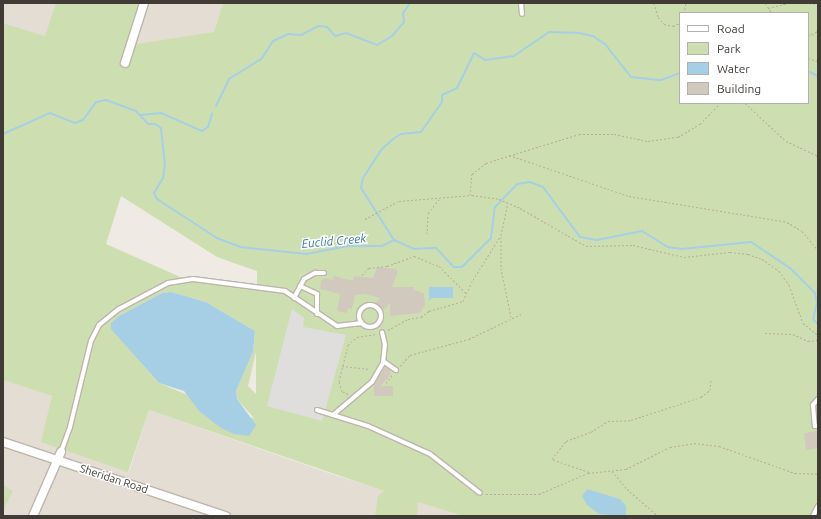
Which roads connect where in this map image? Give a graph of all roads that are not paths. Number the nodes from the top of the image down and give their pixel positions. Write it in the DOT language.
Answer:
graph roads {
  1 [pos="144,3"];
  2 [pos="521,3"];
  3 [pos="522,14"];
  4 [pos="125,63"];
  5 [pos="324,273"];
  6 [pos="300,286"];
  7 [pos="294,298"];
  8 [pos="317,314"];
  9 [pos="362,323"];
  10 [pos="382,332"];
  11 [pos="383,361"];
  12 [pos="396,370"];
  13 [pos="818,399"];
  14 [pos="317,410"];
  15 [pos="332,415"];
  16 [pos="818,426"];
  17 [pos="3,442"];
  18 [pos="61,452"];
  19 [pos="55,460"];
  20 [pos="480,494"];
  21 [pos="818,506"];
  22 [pos="34,516"];
  23 [pos="226,516"];
  24 [pos="813,516"];
  1 -- 4 [label="street"];
  2 -- 3 [label="lane"];
  5 -- 6 [label="lane"];
  6 -- 7 [label="lane"];
  6 -- 8 [label="lane"];
  7 -- 8 [label="lane"];
  7 -- 18 [label="lane"];
  8 -- 9 [label="lane"];
  9 -- 9 [label="lane"];
  10 -- 11 [label="lane"];
  11 -- 12 [label="lane"];
  11 -- 15 [label="lane"];
  13 -- 16 [label="lane"];
  14 -- 15 [label="lane"];
  15 -- 20 [label="lane"];
  17 -- 19 [label="street, Sheridan Road"];
  18 -- 19 [label="street"];
  19 -- 22 [label="street"];
  19 -- 23 [label="street, Sheridan Road"];
  21 -- 24 [label="lane"];
}
